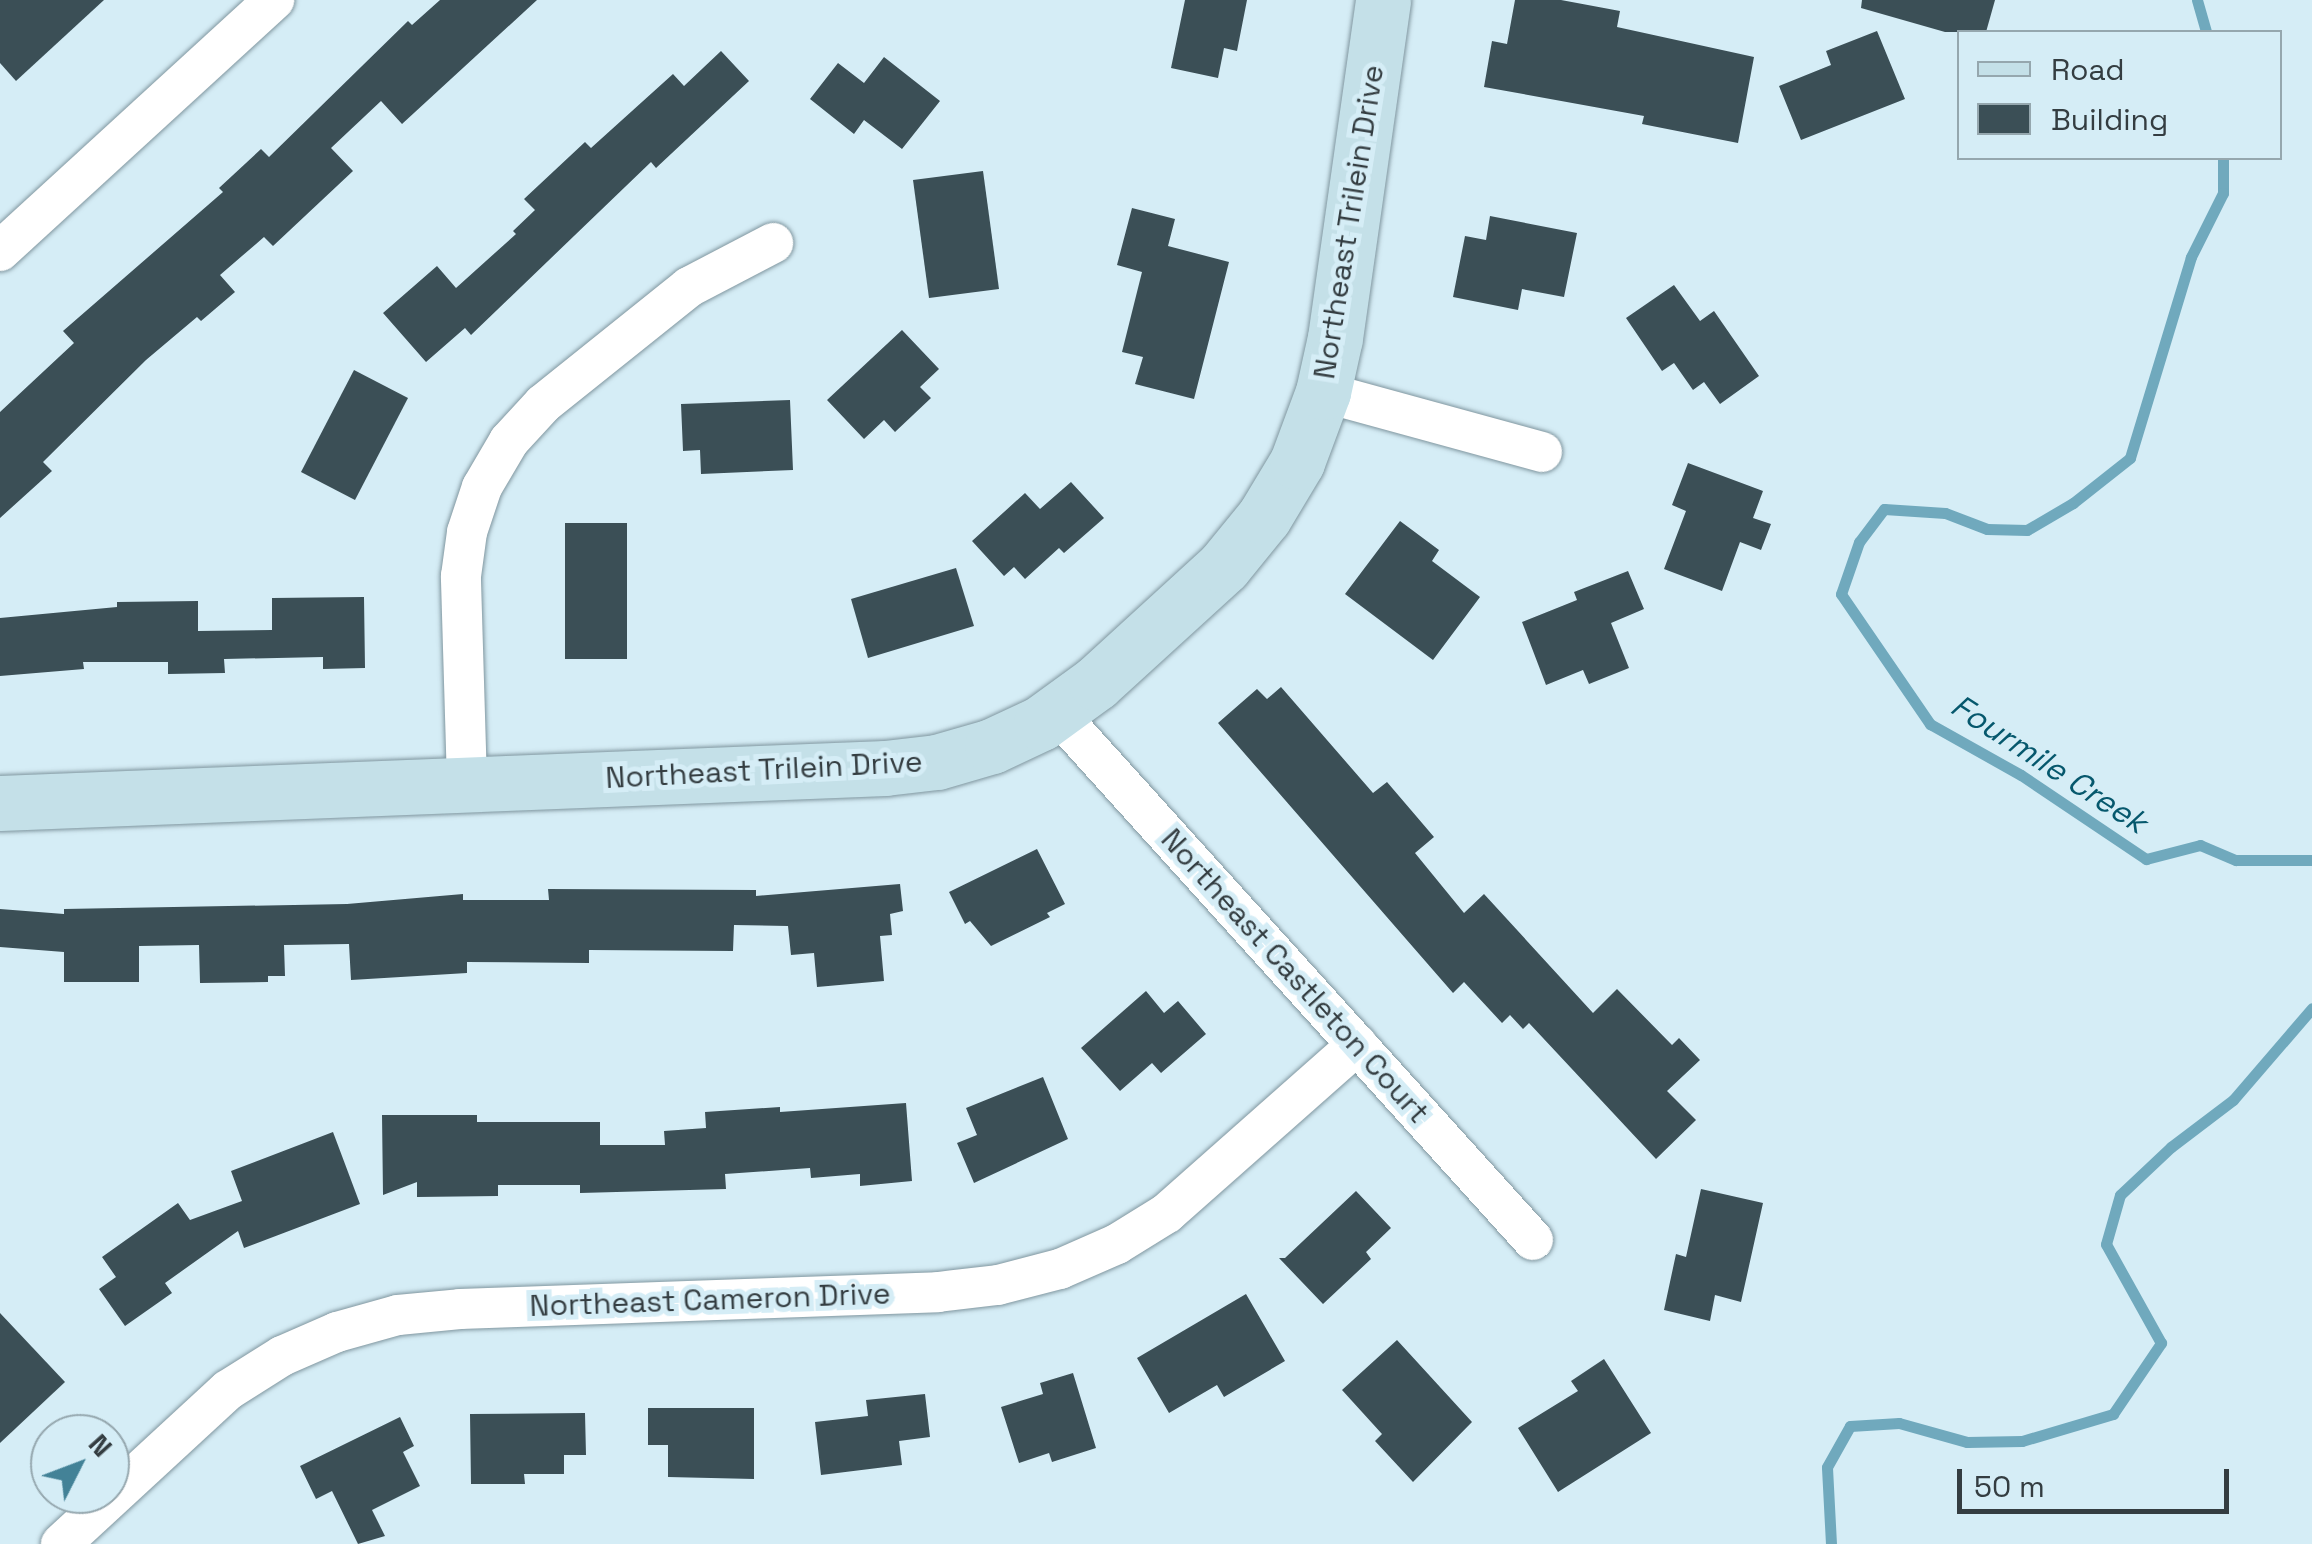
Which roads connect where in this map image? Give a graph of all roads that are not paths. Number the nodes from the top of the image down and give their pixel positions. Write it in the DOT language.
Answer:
graph roads {
  1 [pos="274,0"];
  2 [pos="1383,0"];
  3 [pos="773,243"];
  4 [pos="0,250"];
  5 [pos="1324,392"];
  6 [pos="1542,452"];
  7 [pos="1057,713"];
  8 [pos="467,783"];
  9 [pos="0,803"];
  10 [pos="1357,1045"];
  11 [pos="1533,1240"];
  12 [pos="60,1544"];
  1 -- 4 [label="street"];
  2 -- 5 [label="street, Northeast Trilein Drive"];
  3 -- 8 [label="street"];
  5 -- 6 [label="street"];
  5 -- 7 [label="street, Northeast Trilein Drive"];
  7 -- 8 [label="street, Northeast Trilein Drive"];
  7 -- 10 [label="street, Northeast Castleton Court"];
  8 -- 9 [label="street, Northeast Trilein Drive"];
  10 -- 11 [label="street, Northeast Castleton Court"];
  10 -- 12 [label="street, Northeast Cameron Drive"];
}
